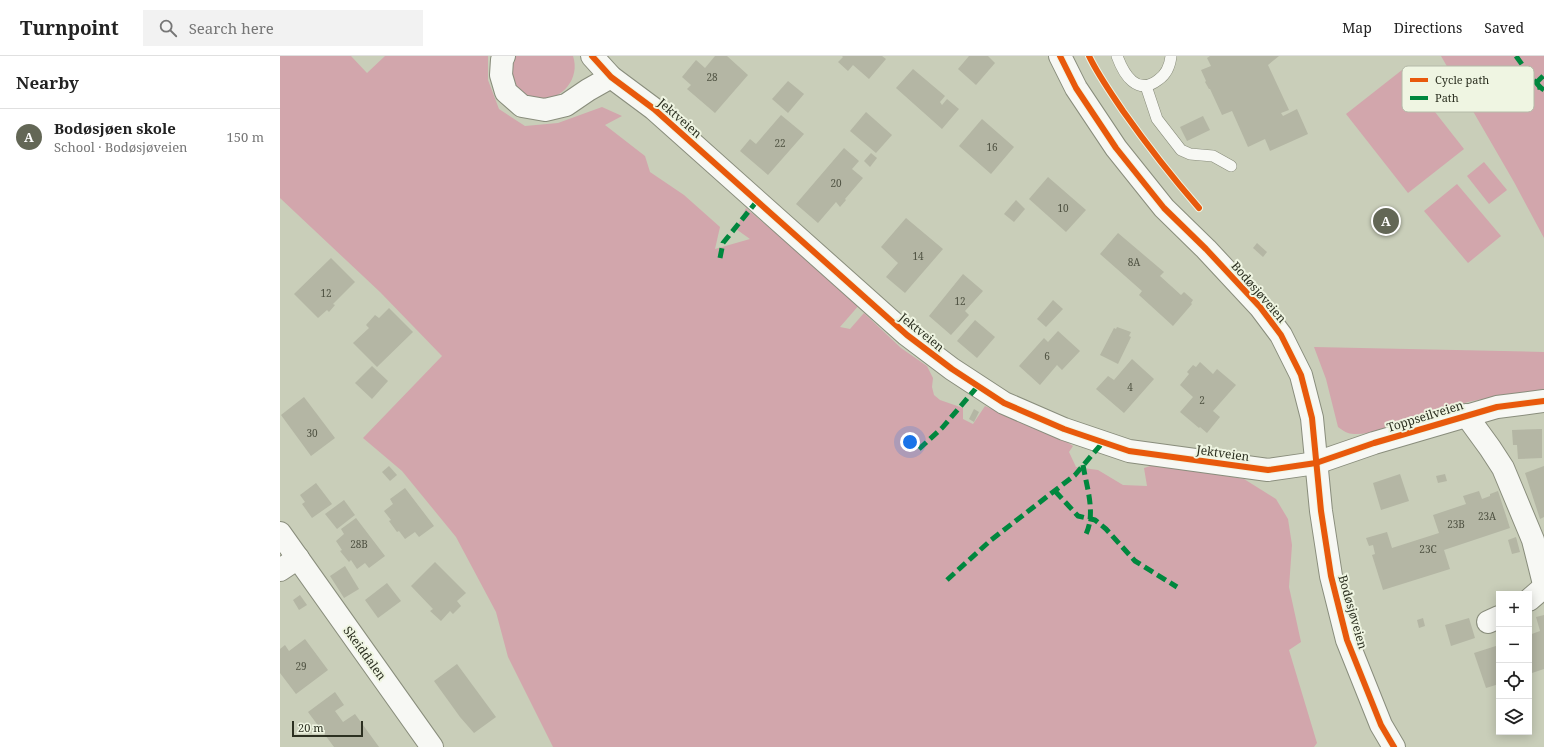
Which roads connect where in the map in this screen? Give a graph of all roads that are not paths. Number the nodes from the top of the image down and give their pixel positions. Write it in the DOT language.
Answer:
graph roads {
  1 [pos="504,56"];
  2 [pos="592,56"];
  3 [pos="1060,56"];
  4 [pos="1117,56"];
  5 [pos="1171,56"];
  6 [pos="611,77"];
  7 [pos="1146,86"];
  8 [pos="1231,166"];
  9 [pos="1544,401"];
  10 [pos="1466,415"];
  11 [pos="1316,463"];
  12 [pos="280,533"];
  13 [pos="289,564"];
  14 [pos="1544,586"];
  15 [pos="1532,597"];
  16 [pos="432,747"];
  17 [pos="1394,747"];
  1 -- 6 [label="street"];
  2 -- 6 [label="street, Jektveien"];
  3 -- 11 [label="street, Bodøsjøveien"];
  4 -- 7 [label="lane"];
  5 -- 7 [label="lane"];
  6 -- 11 [label="street, Jektveien"];
  7 -- 8 [label="lane"];
  9 -- 10 [label="street, Toppseilveien"];
  10 -- 11 [label="street, Toppseilveien"];
  10 -- 14 [label="street, Toppseilveien"];
  11 -- 17 [label="street, Bodøsjøveien"];
  12 -- 13 [label="street, Skeiddalen"];
  13 -- 16 [label="street, Skeiddalen"];
  14 -- 15 [label="street, Toppseilveien"];
}
